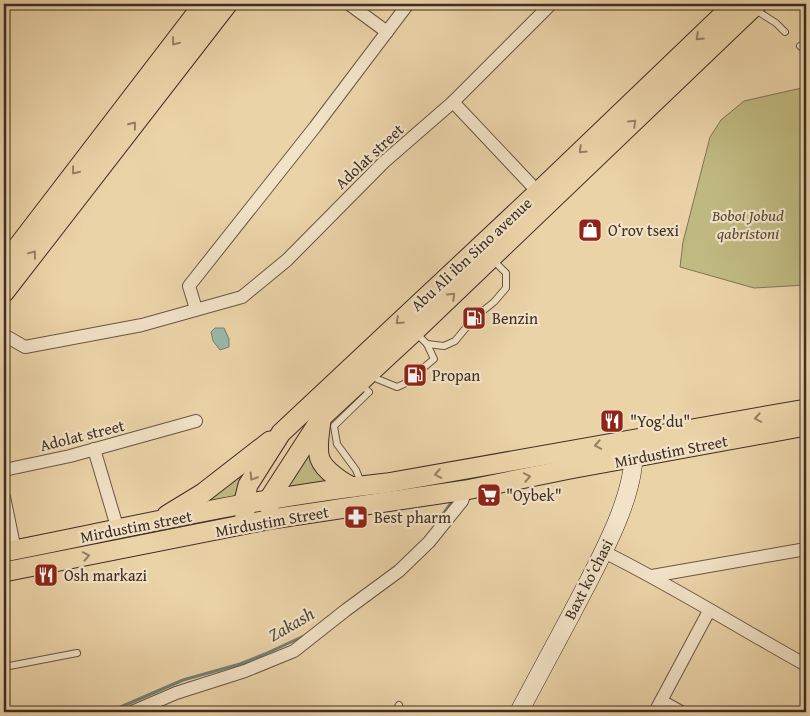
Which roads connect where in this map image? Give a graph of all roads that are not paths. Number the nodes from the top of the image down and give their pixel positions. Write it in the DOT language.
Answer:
graph roads {
  1 [pos="204,4"];
  2 [pos="227,4"];
  3 [pos="349,4"];
  4 [pos="408,4"];
  5 [pos="551,4"];
  6 [pos="748,5"];
  7 [pos="387,32"];
  8 [pos="786,32"];
  9 [pos="800,46"];
  10 [pos="806,51"];
  11 [pos="453,102"];
  12 [pos="538,192"];
  13 [pos="61,203"];
  14 [pos="491,258"];
  15 [pos="4,265"];
  16 [pos="4,292"];
  17 [pos="196,309"];
  18 [pos="4,334"];
  19 [pos="421,338"];
  20 [pos="363,378"];
  21 [pos="806,409"];
  22 [pos="322,417"];
  23 [pos="196,421"];
  24 [pos="806,426"];
  25 [pos="281,433"];
  26 [pos="634,448"];
  27 [pos="94,449"];
  28 [pos="4,470"];
  29 [pos="358,486"];
  30 [pos="466,490"];
  31 [pos="4,497"];
  32 [pos="268,500"];
  33 [pos="243,505"];
  34 [pos="272,519"];
  35 [pos="155,522"];
  36 [pos="246,525"];
  37 [pos="118,530"];
  38 [pos="806,548"];
  39 [pos="9,551"];
  40 [pos="604,552"];
  41 [pos="4,572"];
  42 [pos="652,576"];
  43 [pos="709,611"];
  44 [pos="77,653"];
  45 [pos="803,661"];
  46 [pos="4,667"];
  47 [pos="399,705"];
  48 [pos="658,707"];
  49 [pos="149,709"];
  50 [pos="132,712"];
  51 [pos="395,712"];
  52 [pos="519,712"];
  53 [pos="681,712"];
  1 -- 13 [label="highway, one-way"];
  13 -- 2 [label="highway, one-way"];
  3 -- 7 [label="street"];
  4 -- 7 [label="street"];
  5 -- 11 [label="street, Adolat street"];
  6 -- 8 [label="lane"];
  6 -- 12 [label="main road, Abu Ali ibn Sino avenue, one-way"];
  14 -- 6 [label="main road, Abu Ali ibn Sino avenue, one-way"];
  7 -- 17 [label="street"];
  9 -- 10 [label="lane"];
  11 -- 12 [label="street"];
  11 -- 17 [label="street, Adolat street"];
  12 -- 25 [label="main road, Abu Ali ibn Sino avenue, one-way"];
  13 -- 15 [label="highway"];
  16 -- 13 [label="highway, one-way"];
  19 -- 14 [label="main road, Abu Ali ibn Sino avenue, one-way"];
  14 -- 19 [label="lane"];
  17 -- 18 [label="street, Adolat street"];
  19 -- 20 [label="main road, Abu Ali ibn Sino avenue"];
  19 -- 20 [label="lane"];
  20 -- 22 [label="main road, Abu Ali ibn Sino avenue"];
  20 -- 29 [label="lane"];
  21 -- 26 [label="main road, Mirdustim Street, one-way"];
  22 -- 29 [label="main road"];
  22 -- 32 [label="main road, Abu Ali ibn Sino avenue"];
  23 -- 27 [label="street, Adolat street"];
  24 -- 26 [label="main road, Mirdustim Street"];
  25 -- 33 [label="main road, Abu Ali ibn Sino avenue, one-way"];
  25 -- 35 [label="main road"];
  26 -- 29 [label="main road, Mirdustim Street, one-way"];
  30 -- 26 [label="main road, Mirdustim Street, one-way"];
  26 -- 40 [label="main road, Baxt koʻchasi"];
  27 -- 28 [label="street, Adolat street"];
  27 -- 37 [label="street"];
  29 -- 32 [label="main road, Mirdustim Street"];
  30 -- 34 [label="main road, Mirdustim Street"];
  30 -- 49 [label="street"];
  31 -- 39 [label="street"];
  32 -- 33 [label="main road, Mirdustim street"];
  32 -- 34 [label="main road"];
  33 -- 35 [label="main road, Mirdustim street"];
  33 -- 36 [label="main road, Abu Ali ibn Sino avenue"];
  34 -- 36 [label="main road, Mirdustim Street"];
  35 -- 37 [label="main road, Mirdustim street"];
  41 -- 36 [label="main road, Mirdustim Street, one-way"];
  37 -- 39 [label="main road, Mirdustim street"];
  38 -- 42 [label="street"];
  40 -- 42 [label="street"];
  40 -- 52 [label="main road, Baxt koʻchasi"];
  42 -- 43 [label="street"];
  43 -- 45 [label="street"];
  43 -- 48 [label="street"];
  44 -- 46 [label="lane"];
  47 -- 51 [label="lane"];
  48 -- 53 [label="street"];
  49 -- 50 [label="street"];
}
